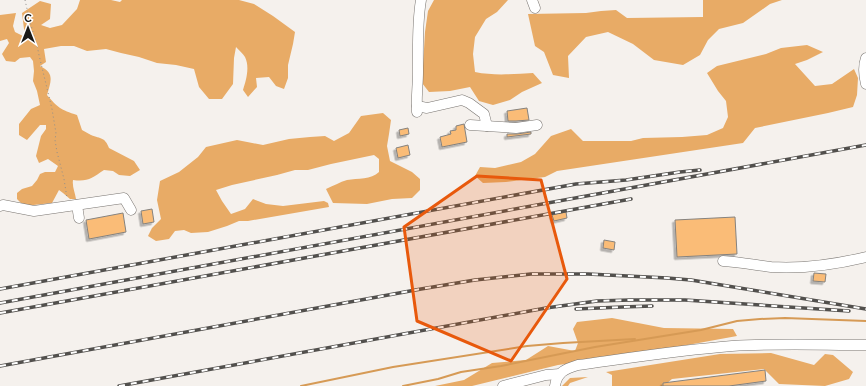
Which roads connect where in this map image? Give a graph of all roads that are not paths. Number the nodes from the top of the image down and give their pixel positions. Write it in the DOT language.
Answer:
graph roads {
  1 [pos="421,0"];
  2 [pos="866,58"];
  3 [pos="866,84"];
  4 [pos="470,125"];
  5 [pos="537,125"];
  6 [pos="487,126"];
  7 [pos="72,205"];
  8 [pos="0,206"];
  9 [pos="131,210"];
  10 [pos="79,218"];
  11 [pos="866,257"];
  12 [pos="722,261"];
  13 [pos="866,345"];
  14 [pos="560,374"];
  15 [pos="503,386"];
  16 [pos="555,386"];
  1 -- 6 [label="street"];
  2 -- 3 [label="street"];
  4 -- 6 [label="street"];
  5 -- 6 [label="street"];
  7 -- 8 [label="street"];
  7 -- 9 [label="street"];
  7 -- 10 [label="street"];
  11 -- 12 [label="street"];
  13 -- 14 [label="street"];
  14 -- 15 [label="street"];
  14 -- 16 [label="street"];
}
